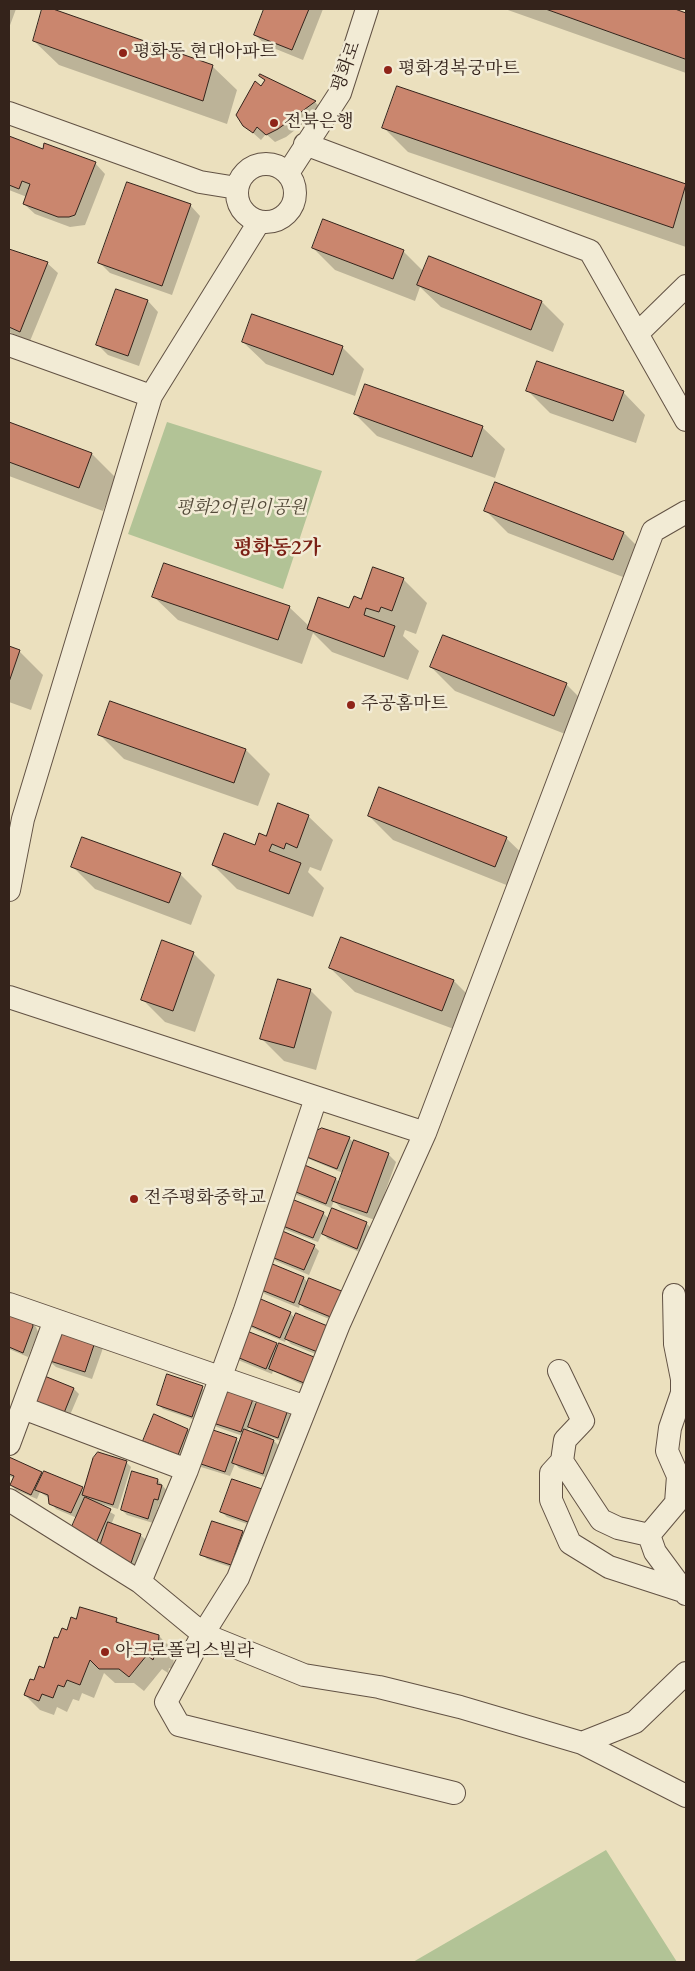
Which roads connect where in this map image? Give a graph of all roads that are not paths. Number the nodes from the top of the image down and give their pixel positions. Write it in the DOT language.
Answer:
graph roads {
  1 [pos="367,9"];
  2 [pos="9,113"];
  3 [pos="305,144"];
  4 [pos="288,173"];
  5 [pos="237,188"];
  6 [pos="259,222"];
  7 [pos="686,286"];
  8 [pos="637,334"];
  9 [pos="9,345"];
  10 [pos="151,396"];
  11 [pos="686,420"];
  12 [pos="686,512"];
  13 [pos="16,816"];
  14 [pos="9,890"];
  15 [pos="9,997"];
  16 [pos="316,1098"];
  17 [pos="425,1133"];
  18 [pos="674,1296"];
  19 [pos="9,1304"];
  20 [pos="55,1320"];
  21 [pos="560,1371"];
  22 [pos="220,1377"];
  23 [pos="306,1407"];
  24 [pos="23,1408"];
  25 [pos="9,1444"];
  26 [pos="562,1461"];
  27 [pos="187,1470"];
  28 [pos="681,1496"];
  29 [pos="9,1500"];
  30 [pos="649,1535"];
  31 [pos="140,1582"];
  32 [pos="685,1592"];
  33 [pos="203,1634"];
  34 [pos="686,1673"];
  35 [pos="582,1743"];
  36 [pos="454,1793"];
  37 [pos="686,1796"];
  1 -- 3 [label="street, 평화로"];
  2 -- 5 [label="street"];
  3 -- 4 [label="street, 평화로"];
  3 -- 8 [label="street"];
  4 -- 5 [label="street"];
  4 -- 6 [label="street"];
  5 -- 6 [label="street"];
  6 -- 10 [label="street"];
  7 -- 8 [label="street"];
  8 -- 11 [label="street"];
  9 -- 10 [label="street"];
  10 -- 13 [label="street"];
  12 -- 17 [label="street"];
  13 -- 14 [label="street"];
  15 -- 16 [label="street"];
  16 -- 17 [label="street"];
  16 -- 22 [label="street"];
  17 -- 23 [label="street"];
  18 -- 28 [label="street"];
  19 -- 20 [label="street"];
  20 -- 22 [label="street"];
  20 -- 24 [label="street"];
  21 -- 26 [label="street"];
  22 -- 23 [label="street"];
  22 -- 27 [label="street"];
  23 -- 33 [label="street"];
  24 -- 25 [label="street"];
  24 -- 27 [label="street"];
  26 -- 30 [label="street"];
  26 -- 32 [label="street"];
  27 -- 31 [label="street"];
  28 -- 30 [label="street"];
  29 -- 31 [label="street"];
  30 -- 32 [label="street"];
  31 -- 33 [label="street"];
  33 -- 35 [label="street"];
  33 -- 36 [label="street"];
  34 -- 35 [label="street"];
  35 -- 37 [label="street"];
}
